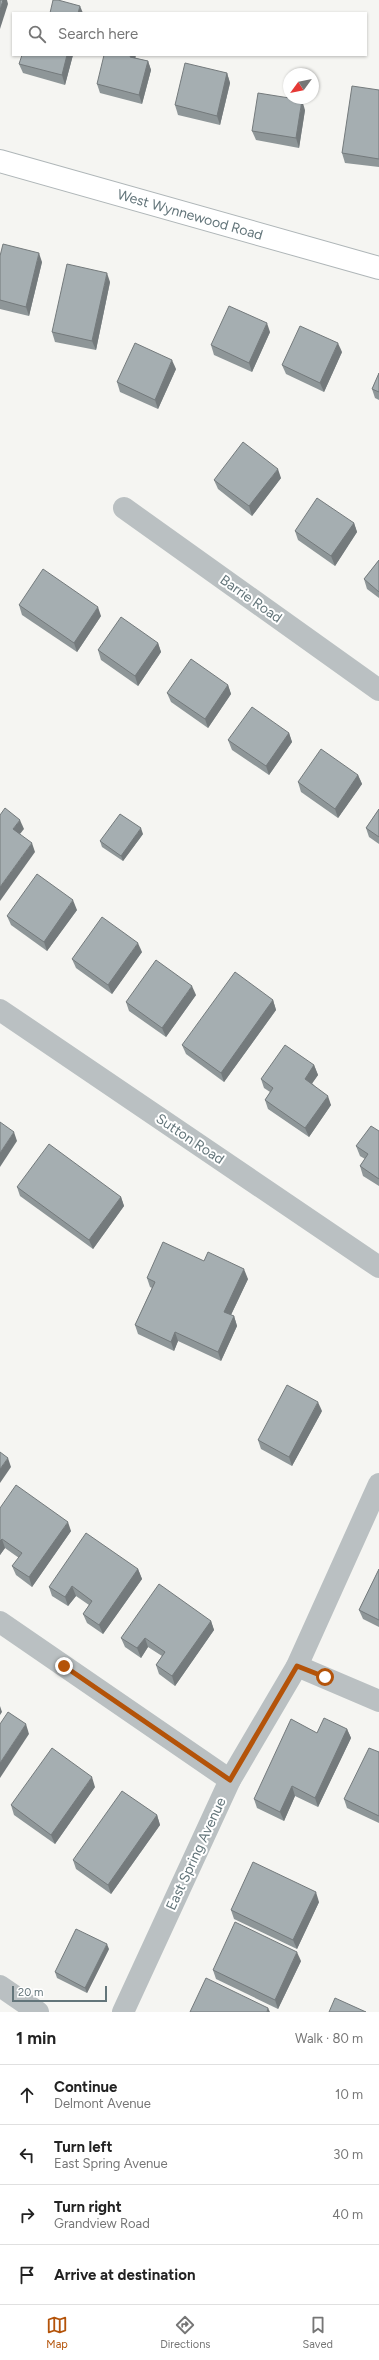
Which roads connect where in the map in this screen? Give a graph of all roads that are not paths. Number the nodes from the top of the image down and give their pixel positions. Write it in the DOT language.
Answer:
graph roads {
  1 [pos="0,161"];
  2 [pos="379,268"];
  3 [pos="124,508"];
  4 [pos="379,690"];
  5 [pos="0,1010"];
  6 [pos="379,1267"];
  7 [pos="379,1484"];
  8 [pos="0,1622"];
  9 [pos="297,1666"];
  10 [pos="379,1701"];
  11 [pos="230,1780"];
  12 [pos="0,1986"];
  13 [pos="38,2012"];
  14 [pos="123,2012"];
  1 -- 2 [label="main road, West Wynnewood Road"];
  3 -- 4 [label="street, Barrie Road"];
  5 -- 6 [label="street, Sutton Road"];
  7 -- 9 [label="street, East Spring Avenue"];
  8 -- 11 [label="street"];
  9 -- 10 [label="street"];
  9 -- 11 [label="street, East Spring Avenue"];
  11 -- 14 [label="street, East Spring Avenue"];
  12 -- 13 [label="street"];
}
